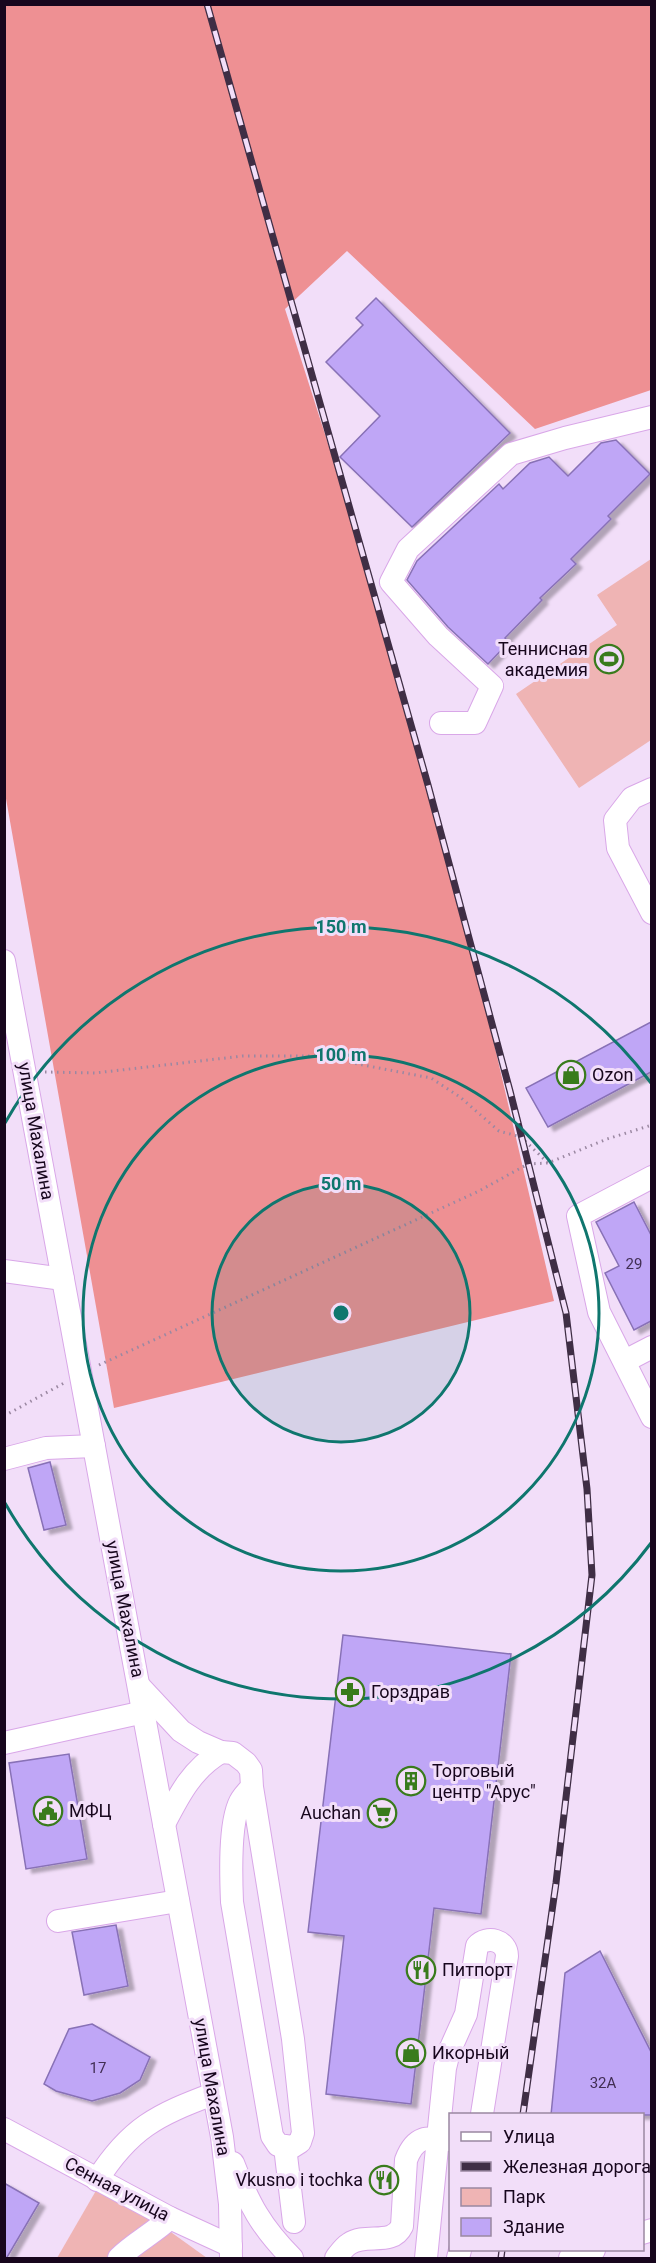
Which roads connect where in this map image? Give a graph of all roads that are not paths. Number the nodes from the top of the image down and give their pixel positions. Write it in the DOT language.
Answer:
graph roads {
  1 [pos="651,417"];
  2 [pos="441,723"];
  3 [pos="651,789"];
  4 [pos="651,913"];
  5 [pos="4,961"];
  6 [pos="651,1177"];
  7 [pos="4,1271"];
  8 [pos="63,1279"];
  9 [pos="651,1347"];
  10 [pos="625,1361"];
  11 [pos="651,1417"];
  12 [pos="94,1446"];
  13 [pos="4,1459"];
  14 [pos="139,1686"];
  15 [pos="144,1712"];
  16 [pos="4,1743"];
  17 [pos="221,1752"];
  18 [pos="252,1787"];
  19 [pos="164,1824"];
  20 [pos="178,1901"];
  21 [pos="58,1921"];
  22 [pos="278,1946"];
  23 [pos="240,1947"];
  24 [pos="293,2039"];
  25 [pos="255,2041"];
  26 [pos="213,2094"];
  27 [pos="482,2113"];
  28 [pos="4,2129"];
  29 [pos="222,2137"];
  30 [pos="445,2139"];
  31 [pos="285,2147"];
  32 [pos="97,2180"];
  33 [pos="170,2218"];
  34 [pos="294,2222"];
  35 [pos="428,2236"];
  36 [pos="591,2251"];
  37 [pos="231,2252"];
  38 [pos="340,2253"];
  39 [pos="119,2259"];
  40 [pos="292,2259"];
  41 [pos="426,2259"];
  42 [pos="570,2259"];
  1 -- 2 [label="street"];
  3 -- 4 [label="street"];
  5 -- 8 [label="street, улица Махалина"];
  6 -- 10 [label="street"];
  7 -- 8 [label="street"];
  8 -- 12 [label="street, улица Махалина"];
  9 -- 10 [label="street"];
  10 -- 11 [label="street"];
  12 -- 13 [label="street"];
  12 -- 14 [label="street, улица Махалина"];
  14 -- 15 [label="street, улица Махалина"];
  14 -- 17 [label="street"];
  15 -- 16 [label="street"];
  15 -- 19 [label="street, улица Махалина"];
  17 -- 18 [label="street"];
  17 -- 19 [label="street"];
  18 -- 22 [label="street"];
  18 -- 23 [label="street"];
  19 -- 20 [label="street, улица Махалина"];
  20 -- 21 [label="street"];
  20 -- 26 [label="street, улица Махалина"];
  22 -- 23 [label="street"];
  22 -- 24 [label="street"];
  23 -- 25 [label="street"];
  24 -- 25 [label="street"];
  24 -- 31 [label="street"];
  25 -- 31 [label="street"];
  26 -- 29 [label="street, улица Махалина"];
  26 -- 32 [label="street"];
  27 -- 30 [label="street"];
  28 -- 32 [label="street, Сенная улица"];
  29 -- 37 [label="street, улица Махалина"];
  29 -- 40 [label="street"];
  30 -- 35 [label="street"];
  30 -- 38 [label="street"];
  31 -- 34 [label="street"];
  32 -- 33 [label="street, Сенная улица"];
  33 -- 37 [label="street, Сенная улица"];
  33 -- 39 [label="street"];
  35 -- 38 [label="street"];
  35 -- 41 [label="street"];
  36 -- 42 [label="street"];
}
